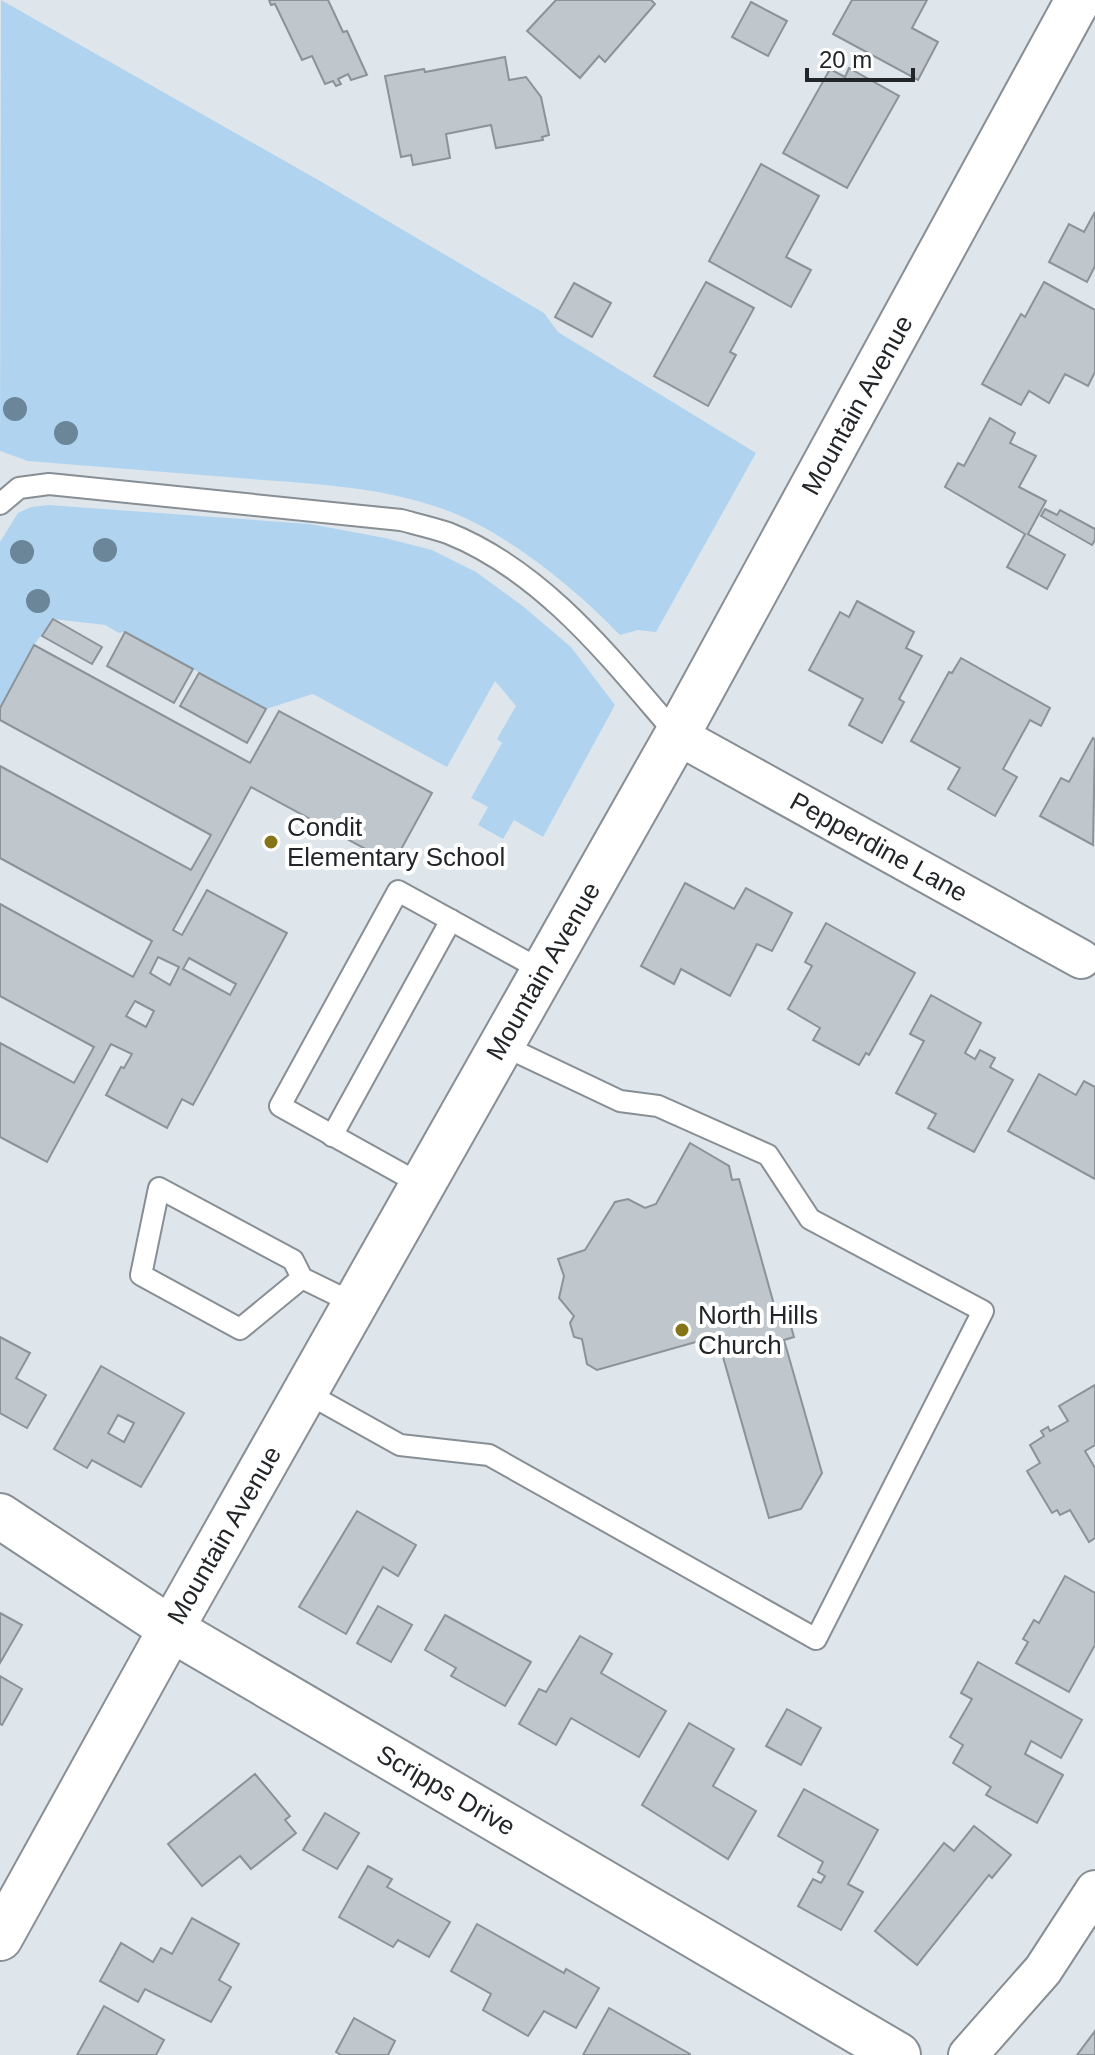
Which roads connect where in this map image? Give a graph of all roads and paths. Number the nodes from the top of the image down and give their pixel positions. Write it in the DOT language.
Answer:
graph roads {
  1 [pos="1078,0"];
  2 [pos="0,504"];
  3 [pos="677,735"];
  4 [pos="451,920"];
  5 [pos="1081,959"];
  6 [pos="543,971"];
  7 [pos="502,1045"];
  8 [pos="332,1136"];
  9 [pos="422,1185"];
  10 [pos="302,1278"];
  11 [pos="355,1304"];
  12 [pos="305,1392"];
  13 [pos="0,1516"];
  14 [pos="171,1629"];
  15 [pos="1095,1890"];
  16 [pos="0,1938"];
  17 [pos="898,2055"];
  18 [pos="968,2055"];
  1 -- 3 [label="main road, Mountain Avenue"];
  2 -- 3 [label="lane"];
  3 -- 5 [label="street, Pepperdine Lane"];
  3 -- 6 [label="main road, Mountain Avenue"];
  4 -- 6 [label="lane"];
  4 -- 8 [label="lane"];
  4 -- 8 [label="lane"];
  6 -- 7 [label="main road, Mountain Avenue"];
  7 -- 9 [label="main road, Mountain Avenue"];
  7 -- 12 [label="lane"];
  8 -- 9 [label="lane"];
  9 -- 11 [label="main road, Mountain Avenue"];
  10 -- 10 [label="lane"];
  10 -- 11 [label="lane"];
  11 -- 12 [label="main road, Mountain Avenue"];
  12 -- 14 [label="main road, Mountain Avenue"];
  13 -- 14 [label="main road, Scripps Drive"];
  14 -- 16 [label="main road, Mountain Avenue"];
  14 -- 17 [label="main road, Scripps Drive"];
  15 -- 18 [label="street"];
}
